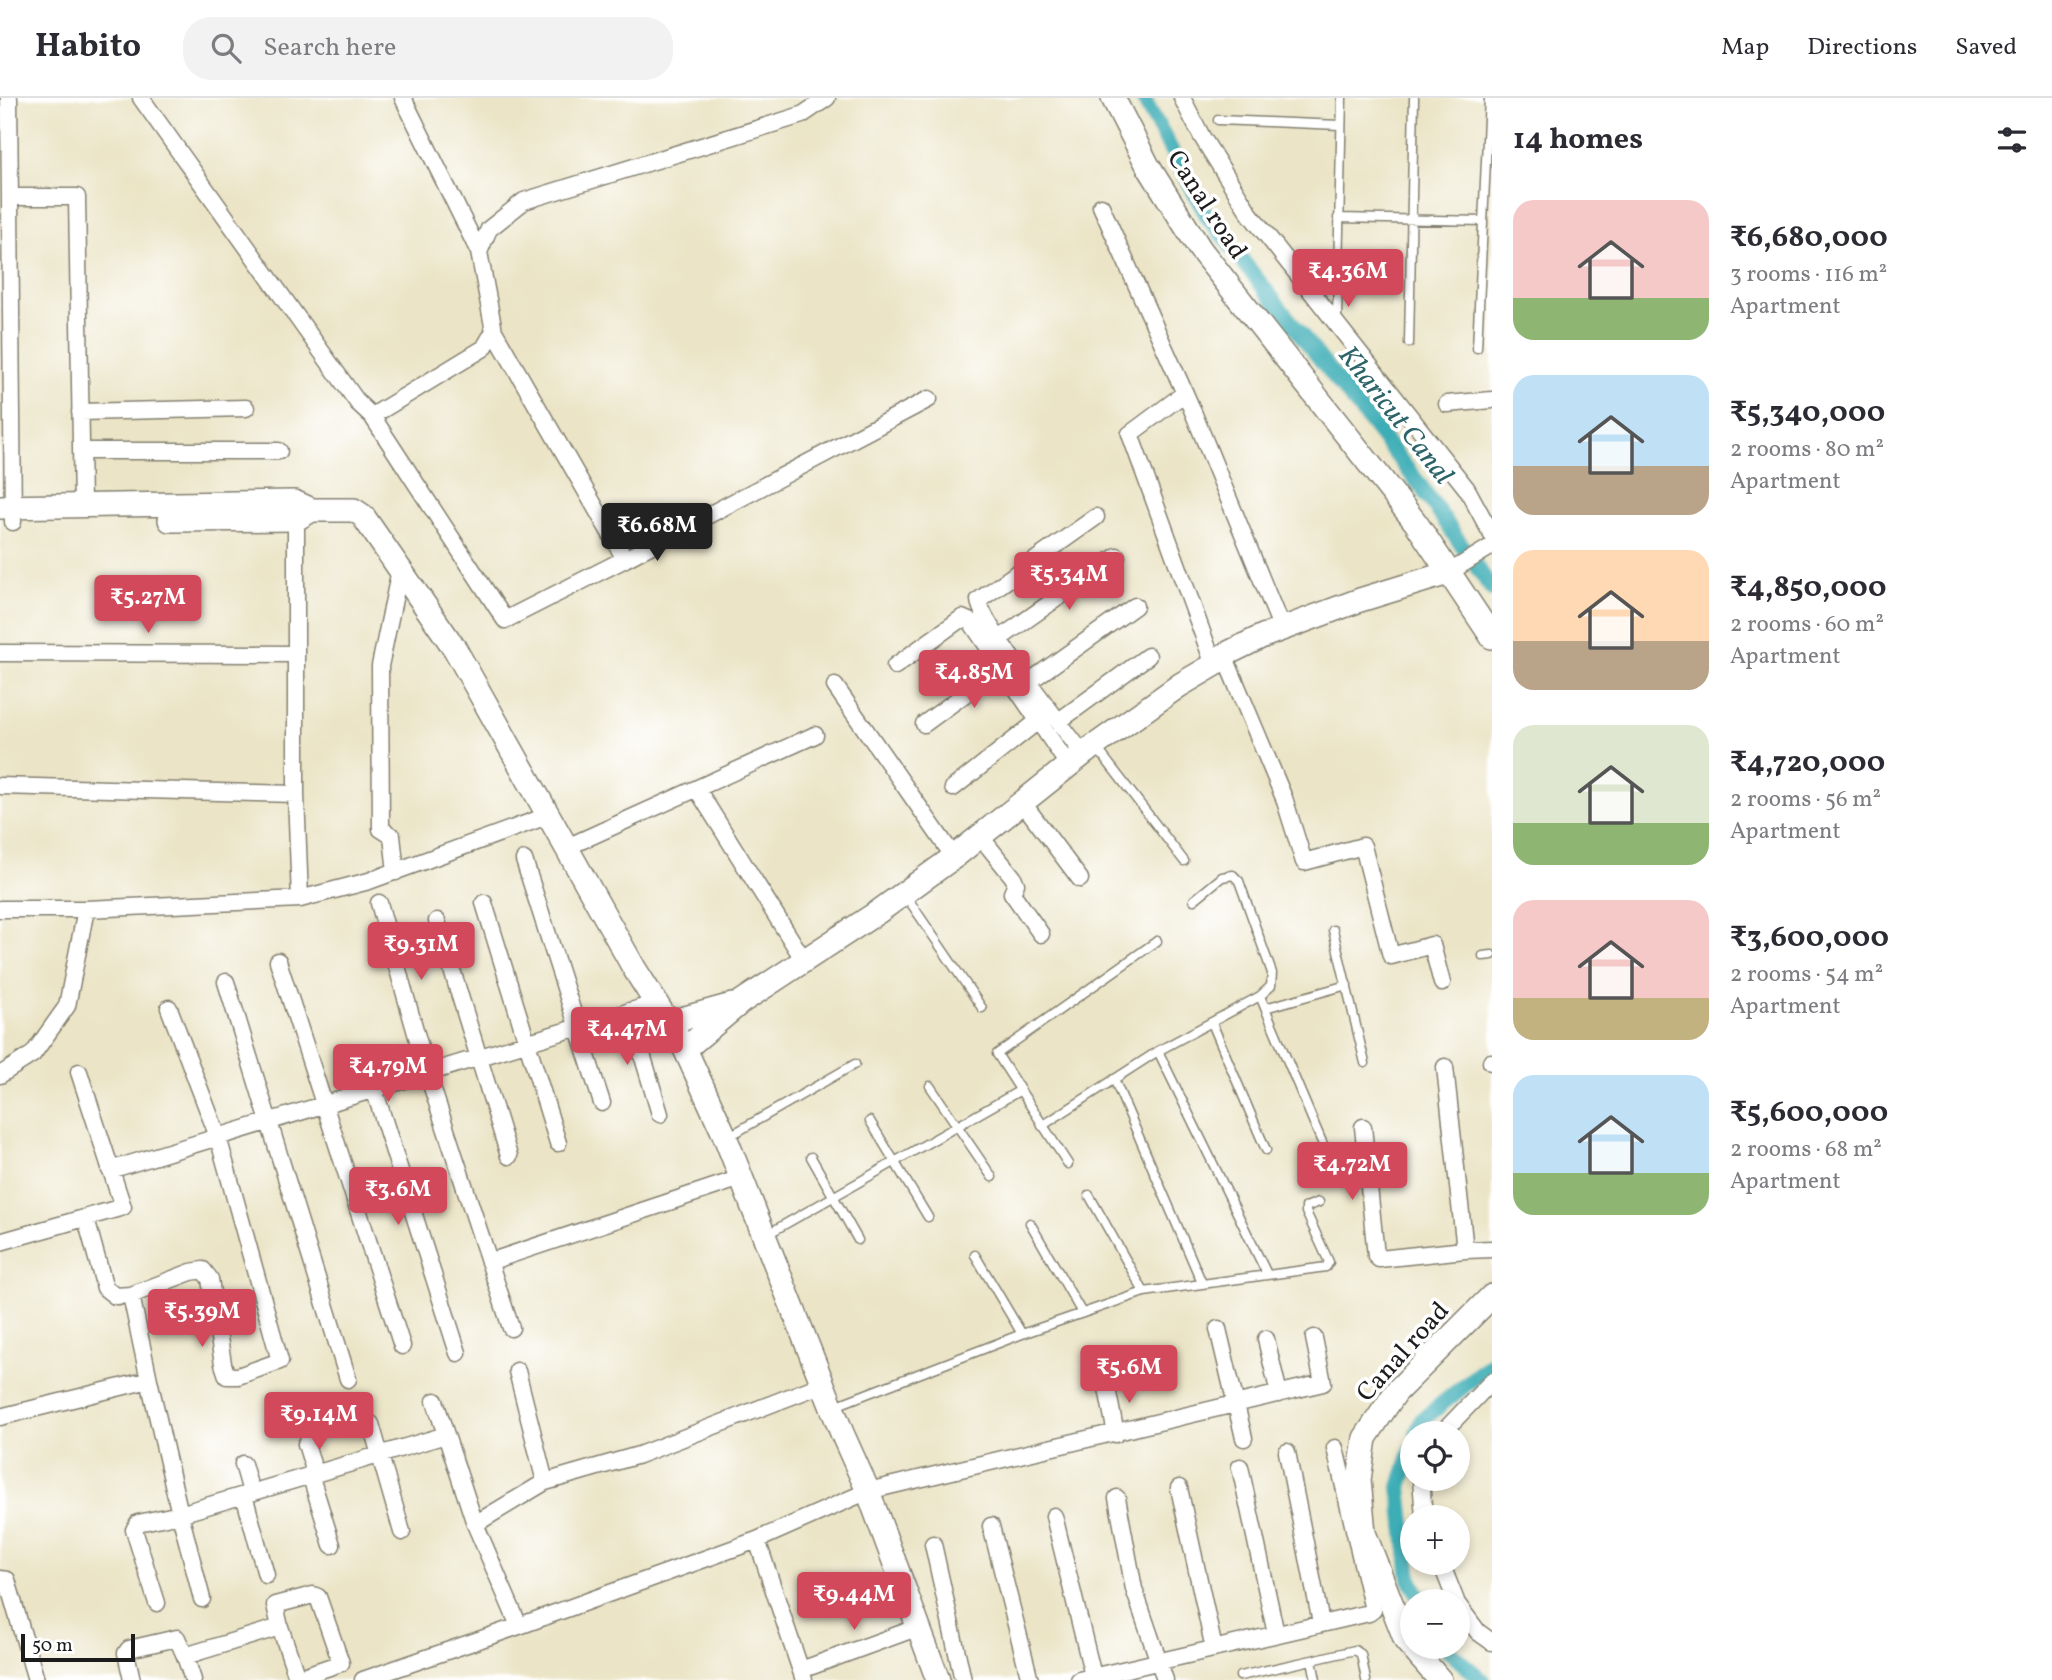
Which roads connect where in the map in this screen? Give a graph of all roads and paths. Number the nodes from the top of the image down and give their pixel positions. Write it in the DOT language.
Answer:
graph roads {
  1 [pos="9,98"];
  2 [pos="141,98"];
  3 [pos="403,98"];
  4 [pos="827,98"];
  5 [pos="1114,98"];
  6 [pos="1182,98"];
  7 [pos="1342,98"];
  8 [pos="1414,98"];
  9 [pos="1489,98"];
  10 [pos="1218,120"];
  11 [pos="1340,125"];
  12 [pos="10,197"];
  13 [pos="1101,206"];
  14 [pos="1339,218"];
  15 [pos="1413,219"];
  16 [pos="1483,221"];
  17 [pos="479,252"];
  18 [pos="1336,324"];
  19 [pos="494,331"];
  20 [pos="1409,343"];
  21 [pos="1477,348"];
  22 [pos="1185,393"];
  23 [pos="929,399"];
  24 [pos="1492,400"];
  25 [pos="1447,404"];
  26 [pos="246,408"];
  27 [pos="80,412"];
  28 [pos="372,416"];
  29 [pos="81,451"];
  30 [pos="279,451"];
  31 [pos="82,506"];
  32 [pos="7,514"];
  33 [pos="304,514"];
  34 [pos="1096,517"];
  35 [pos="1492,538"];
  36 [pos="1117,555"];
  37 [pos="625,559"];
  38 [pos="400,570"];
  39 [pos="1453,570"];
  40 [pos="1135,606"];
  41 [pos="1282,629"];
  42 [pos="1492,637"];
  43 [pos="999,639"];
  44 [pos="0,653"];
  45 [pos="295,654"];
  46 [pos="1148,656"];
  47 [pos="1219,660"];
  48 [pos="895,666"];
  49 [pos="1002,667"];
  50 [pos="1030,681"];
  51 [pos="835,687"];
  52 [pos="1038,720"];
  53 [pos="1059,721"];
  54 [pos="924,724"];
  55 [pos="815,735"];
  56 [pos="1082,755"];
  57 [pos="0,786"];
  58 [pos="953,788"];
  59 [pos="697,789"];
  60 [pos="296,794"];
  61 [pos="1023,803"];
  62 [pos="547,816"];
  63 [pos="980,836"];
  64 [pos="565,848"];
  65 [pos="954,857"];
  66 [pos="524,860"];
  67 [pos="1184,861"];
  68 [pos="396,872"];
  69 [pos="1080,878"];
  70 [pos="904,893"];
  71 [pos="300,899"];
  72 [pos="1194,900"];
  73 [pos="379,903"];
  74 [pos="484,903"];
  75 [pos="0,909"];
  76 [pos="86,909"];
  77 [pos="437,921"];
  78 [pos="1333,930"];
  79 [pos="1041,934"];
  80 [pos="1157,941"];
  81 [pos="278,961"];
  82 [pos="805,962"];
  83 [pos="226,982"];
  84 [pos="1443,982"];
  85 [pos="1347,985"];
  86 [pos="1260,996"];
  87 [pos="741,1002"];
  88 [pos="169,1008"];
  89 [pos="982,1008"];
  90 [pos="1265,1009"];
  91 [pos="629,1011"];
  92 [pos="663,1013"];
  93 [pos="1212,1023"];
  94 [pos="579,1027"];
  95 [pos="528,1043"];
  96 [pos="685,1049"];
  97 [pos="1158,1051"];
  98 [pos="478,1057"];
  99 [pos="1364,1063"];
  100 [pos="855,1064"];
  101 [pos="1445,1067"];
  102 [pos="79,1072"];
  103 [pos="427,1072"];
  104 [pos="0,1076"];
  105 [pos="1114,1079"];
  106 [pos="930,1086"];
  107 [pos="374,1089"];
  108 [pos="1019,1091"];
  109 [pos="602,1103"];
  110 [pos="323,1105"];
  111 [pos="660,1114"];
  112 [pos="870,1121"];
  113 [pos="269,1122"];
  114 [pos="1042,1126"];
  115 [pos="958,1127"];
  116 [pos="1363,1127"];
  117 [pos="218,1137"];
  118 [pos="726,1139"];
  119 [pos="558,1143"];
  120 [pos="1266,1150"];
  121 [pos="1327,1154"];
  122 [pos="509,1156"];
  123 [pos="811,1157"];
  124 [pos="895,1162"];
  125 [pos="1068,1164"];
  126 [pos="110,1170"];
  127 [pos="992,1177"];
  128 [pos="741,1178"];
  129 [pos="1089,1195"];
  130 [pos="834,1197"];
  131 [pos="1319,1202"];
  132 [pos="928,1217"];
  133 [pos="86,1219"];
  134 [pos="1030,1223"];
  135 [pos="765,1236"];
  136 [pos="858,1240"];
  137 [pos="0,1242"];
  138 [pos="1492,1249"];
  139 [pos="1465,1250"];
  140 [pos="975,1255"];
  141 [pos="489,1262"];
  142 [pos="1267,1274"];
  143 [pos="1202,1283"];
  144 [pos="1144,1292"];
  145 [pos="131,1295"];
  146 [pos="1492,1296"];
  147 [pos="1082,1312"];
  148 [pos="511,1328"];
  149 [pos="1218,1329"];
  150 [pos="1022,1334"];
  151 [pos="1314,1338"];
  152 [pos="1266,1339"];
  153 [pos="401,1346"];
  154 [pos="458,1353"];
  155 [pos="517,1371"];
  156 [pos="348,1379"];
  157 [pos="149,1380"];
  158 [pos="1492,1381"];
  159 [pos="1106,1383"];
  160 [pos="823,1384"];
  161 [pos="1279,1394"];
  162 [pos="435,1401"];
  163 [pos="1235,1404"];
  164 [pos="832,1407"];
  165 [pos="0,1417"];
  166 [pos="1454,1421"];
  167 [pos="371,1424"];
  168 [pos="1116,1433"];
  169 [pos="446,1434"];
  170 [pos="1244,1438"];
  171 [pos="306,1444"];
  172 [pos="1335,1448"];
  173 [pos="1287,1452"];
  174 [pos="379,1453"];
  175 [pos="243,1464"];
  176 [pos="1240,1467"];
  177 [pos="313,1474"];
  178 [pos="545,1482"];
  179 [pos="1179,1488"];
  180 [pos="868,1491"];
  181 [pos="247,1493"];
  182 [pos="1117,1498"];
  183 [pos="180,1514"];
  184 [pos="1054,1516"];
  185 [pos="475,1524"];
  186 [pos="991,1526"];
  187 [pos="402,1532"];
  188 [pos="757,1540"];
  189 [pos="933,1544"];
  190 [pos="332,1545"];
  191 [pos="266,1575"];
  192 [pos="0,1578"];
  193 [pos="202,1599"];
  194 [pos="157,1603"];
  195 [pos="1470,1621"];
  196 [pos="1321,1623"];
  197 [pos="519,1626"];
  198 [pos="280,1627"];
  199 [pos="919,1627"];
  200 [pos="1276,1634"];
  201 [pos="1492,1642"];
  202 [pos="1214,1649"];
  203 [pos="186,1656"];
  204 [pos="1312,1660"];
  205 [pos="1160,1662"];
  206 [pos="803,1675"];
  207 [pos="1240,1676"];
  208 [pos="297,1679"];
  209 [pos="1089,1679"];
  210 [pos="36,1680"];
  211 [pos="132,1680"];
  212 [pos="193,1680"];
  213 [pos="363,1680"];
  214 [pos="939,1680"];
  215 [pos="963,1680"];
  216 [pos="1030,1680"];
  217 [pos="1165,1680"];
  218 [pos="1316,1680"];
  219 [pos="1366,1680"];
  220 [pos="1440,1680"];
  1 -- 12 [label="street"];
  2 -- 28 [label="street"];
  3 -- 17 [label="street"];
  4 -- 17 [label="street"];
  5 -- 39 [label="street, Canal road"];
  6 -- 18 [label="street, Canal road"];
  7 -- 11 [label="lane"];
  8 -- 15 [label="lane"];
  9 -- 16 [label="lane"];
  10 -- 11 [label="lane"];
  11 -- 14 [label="lane"];
  12 -- 27 [label="street"];
  12 -- 32 [label="street"];
  13 -- 22 [label="street"];
  14 -- 15 [label="lane"];
  14 -- 18 [label="lane"];
  15 -- 16 [label="lane"];
  15 -- 20 [label="lane"];
  16 -- 21 [label="lane"];
  17 -- 19 [label="street"];
  18 -- 35 [label="street, Canal road"];
  19 -- 28 [label="street"];
  19 -- 37 [label="street"];
  22 -- 41 [label="street"];
  22 -- 47 [label="street"];
  23 -- 37 [label="street"];
  24 -- 25 [label="street"];
  26 -- 27 [label="street"];
  27 -- 29 [label="street"];
  28 -- 37 [label="street"];
  29 -- 30 [label="street"];
  29 -- 31 [label="street"];
  31 -- 32 [label="street"];
  31 -- 33 [label="street"];
  32 -- 33 [label="street"];
  33 -- 38 [label="street"];
  33 -- 45 [label="street"];
  34 -- 43 [label="street"];
  35 -- 39 [label="street"];
  36 -- 43 [label="street"];
  38 -- 62 [label="street"];
  38 -- 68 [label="street"];
  39 -- 41 [label="street"];
  39 -- 42 [label="street, Canal road"];
  40 -- 50 [label="street"];
  41 -- 47 [label="street"];
  43 -- 50 [label="street"];
  44 -- 45 [label="street"];
  45 -- 60 [label="street"];
  46 -- 53 [label="street"];
  47 -- 56 [label="street"];
  47 -- 84 [label="street"];
  48 -- 49 [label="street"];
  49 -- 52 [label="street"];
  49 -- 54 [label="street"];
  50 -- 53 [label="street"];
  51 -- 65 [label="street"];
  52 -- 56 [label="street"];
  52 -- 58 [label="street"];
  53 -- 56 [label="street"];
  55 -- 59 [label="street"];
  56 -- 61 [label="street"];
  56 -- 67 [label="lane"];
  57 -- 60 [label="street"];
  59 -- 64 [label="street"];
  59 -- 82 [label="street"];
  60 -- 71 [label="street"];
  61 -- 63 [label="street"];
  61 -- 69 [label="street"];
  62 -- 64 [label="street"];
  62 -- 68 [label="street"];
  63 -- 65 [label="street"];
  63 -- 79 [label="street"];
  64 -- 92 [label="street"];
  65 -- 70 [label="street"];
  66 -- 94 [label="street"];
  68 -- 71 [label="street"];
  70 -- 82 [label="street"];
  70 -- 89 [label="lane"];
  71 -- 76 [label="street"];
  72 -- 86 [label="lane"];
  73 -- 103 [label="street"];
  74 -- 95 [label="street"];
  75 -- 76 [label="street"];
  76 -- 104 [label="street"];
  77 -- 98 [label="street"];
  78 -- 85 [label="lane"];
  80 -- 108 [label="lane"];
  81 -- 110 [label="street"];
  82 -- 87 [label="street"];
  83 -- 113 [label="street"];
  85 -- 90 [label="lane"];
  85 -- 99 [label="lane"];
  86 -- 90 [label="lane"];
  86 -- 93 [label="lane"];
  87 -- 92 [label="street"];
  87 -- 96 [label="street"];
  88 -- 117 [label="street"];
  90 -- 121 [label="lane"];
  91 -- 92 [label="street"];
  91 -- 94 [label="street"];
  91 -- 111 [label="street"];
  92 -- 96 [label="street"];
  93 -- 97 [label="lane"];
  93 -- 120 [label="lane"];
  94 -- 95 [label="street"];
  94 -- 109 [label="street"];
  95 -- 98 [label="street"];
  95 -- 119 [label="street"];
  96 -- 118 [label="street"];
  97 -- 105 [label="lane"];
  97 -- 142 [label="lane"];
  98 -- 103 [label="street"];
  98 -- 122 [label="street"];
  100 -- 118 [label="lane"];
  101 -- 139 [label="street"];
  102 -- 126 [label="street"];
  103 -- 107 [label="street"];
  103 -- 141 [label="street"];
  105 -- 114 [label="lane"];
  105 -- 143 [label="lane"];
  106 -- 115 [label="lane"];
  107 -- 110 [label="street"];
  107 -- 154 [label="street"];
  108 -- 114 [label="lane"];
  108 -- 115 [label="lane"];
  110 -- 113 [label="street"];
  110 -- 153 [label="street"];
  112 -- 124 [label="lane"];
  113 -- 117 [label="street"];
  113 -- 156 [label="street"];
  114 -- 125 [label="lane"];
  115 -- 124 [label="lane"];
  115 -- 127 [label="lane"];
  116 -- 139 [label="street"];
  117 -- 126 [label="street"];
  117 -- 145 [label="street"];
  118 -- 128 [label="street"];
  123 -- 130 [label="lane"];
  124 -- 130 [label="lane"];
  124 -- 132 [label="lane"];
  126 -- 133 [label="street"];
  128 -- 135 [label="street"];
  128 -- 141 [label="street"];
  129 -- 144 [label="lane"];
  130 -- 135 [label="lane"];
  130 -- 136 [label="lane"];
  131 -- 142 [label="lane"];
  133 -- 137 [label="street"];
  133 -- 145 [label="street"];
  134 -- 147 [label="lane"];
  135 -- 160 [label="street"];
  138 -- 139 [label="street"];
  140 -- 150 [label="lane"];
  141 -- 148 [label="street"];
  142 -- 143 [label="lane"];
  143 -- 144 [label="lane"];
  144 -- 147 [label="lane"];
  145 -- 157 [label="street"];
  146 -- 220 [label="street, Canal road"];
  147 -- 150 [label="lane"];
  149 -- 163 [label="street"];
  150 -- 164 [label="lane"];
  151 -- 161 [label="street"];
  152 -- 161 [label="street"];
  155 -- 178 [label="street"];
  157 -- 165 [label="street"];
  157 -- 183 [label="street"];
  158 -- 166 [label="street"];
  159 -- 168 [label="street"];
  160 -- 164 [label="street"];
  160 -- 178 [label="street"];
  161 -- 163 [label="street"];
  162 -- 169 [label="street"];
  163 -- 168 [label="street"];
  163 -- 170 [label="street"];
  164 -- 180 [label="street"];
  167 -- 174 [label="street"];
  168 -- 180 [label="street"];
  169 -- 174 [label="street"];
  169 -- 185 [label="street"];
  171 -- 177 [label="street"];
  172 -- 196 [label="street"];
  173 -- 196 [label="street"];
  174 -- 177 [label="street"];
  174 -- 187 [label="street"];
  175 -- 181 [label="street"];
  176 -- 200 [label="street"];
  177 -- 181 [label="street"];
  177 -- 190 [label="street"];
  178 -- 185 [label="street"];
  179 -- 202 [label="street"];
  180 -- 188 [label="street"];
  180 -- 199 [label="street"];
  181 -- 183 [label="street"];
  181 -- 191 [label="street"];
  182 -- 205 [label="street"];
  183 -- 193 [label="street"];
  183 -- 194 [label="street"];
  184 -- 209 [label="street"];
  185 -- 197 [label="street"];
  186 -- 216 [label="street"];
  188 -- 197 [label="street"];
  188 -- 206 [label="street"];
  189 -- 215 [label="street"];
  192 -- 210 [label="street"];
  195 -- 201 [label="street"];
  196 -- 200 [label="street"];
  197 -- 213 [label="street"];
  198 -- 203 [label="street"];
  198 -- 208 [label="street"];
  198 -- 208 [label="street"];
  199 -- 206 [label="street"];
  199 -- 214 [label="street"];
  200 -- 202 [label="street"];
  202 -- 205 [label="street"];
  203 -- 211 [label="street"];
  203 -- 212 [label="street"];
  204 -- 207 [label="lane"];
  204 -- 218 [label="lane"];
  204 -- 219 [label="lane"];
  205 -- 209 [label="street"];
  205 -- 217 [label="street"];
}
